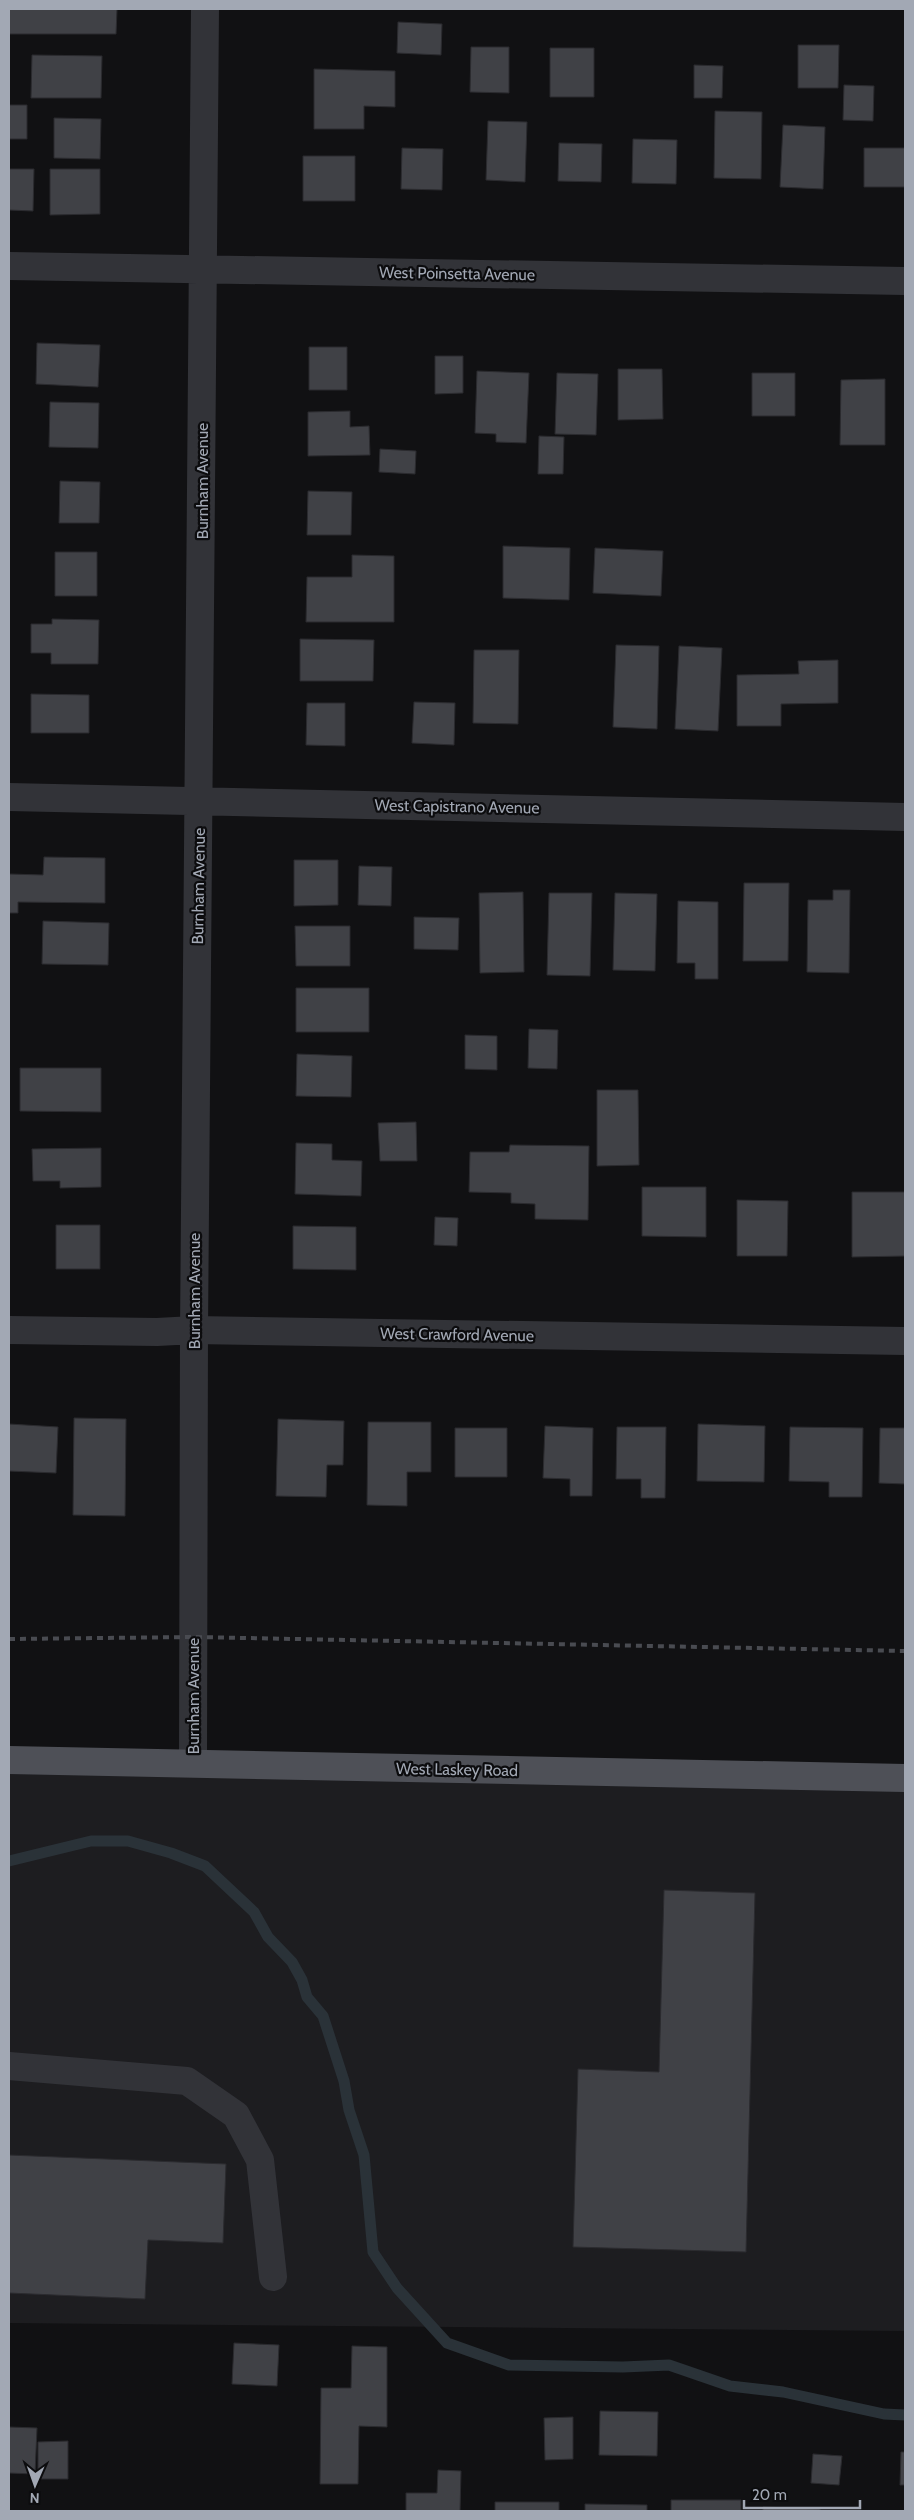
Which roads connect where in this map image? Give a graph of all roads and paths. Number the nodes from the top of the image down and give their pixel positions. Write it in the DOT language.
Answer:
graph roads {
  1 [pos="205,9"];
  2 [pos="9,266"];
  3 [pos="203,269"];
  4 [pos="905,280"];
  5 [pos="9,797"];
  6 [pos="199,800"];
  7 [pos="905,817"];
  8 [pos="9,1330"];
  9 [pos="194,1330"];
  10 [pos="905,1341"];
  11 [pos="9,1760"];
  12 [pos="193,1763"];
  13 [pos="905,1778"];
  14 [pos="9,2066"];
  15 [pos="273,2277"];
  1 -- 3 [label="street, Burnham Avenue"];
  2 -- 3 [label="street, West Poinsetta Avenue"];
  3 -- 4 [label="street, West Poinsetta Avenue"];
  3 -- 6 [label="street, Burnham Avenue"];
  5 -- 6 [label="street, West Capistrano Avenue"];
  6 -- 7 [label="street, West Capistrano Avenue"];
  6 -- 9 [label="street, Burnham Avenue"];
  8 -- 9 [label="street, West Crawford Avenue"];
  9 -- 10 [label="street, West Crawford Avenue"];
  9 -- 12 [label="street, Burnham Avenue"];
  11 -- 12 [label="main road, West Laskey Road"];
  12 -- 13 [label="main road, West Laskey Road"];
  14 -- 15 [label="street"];
}
